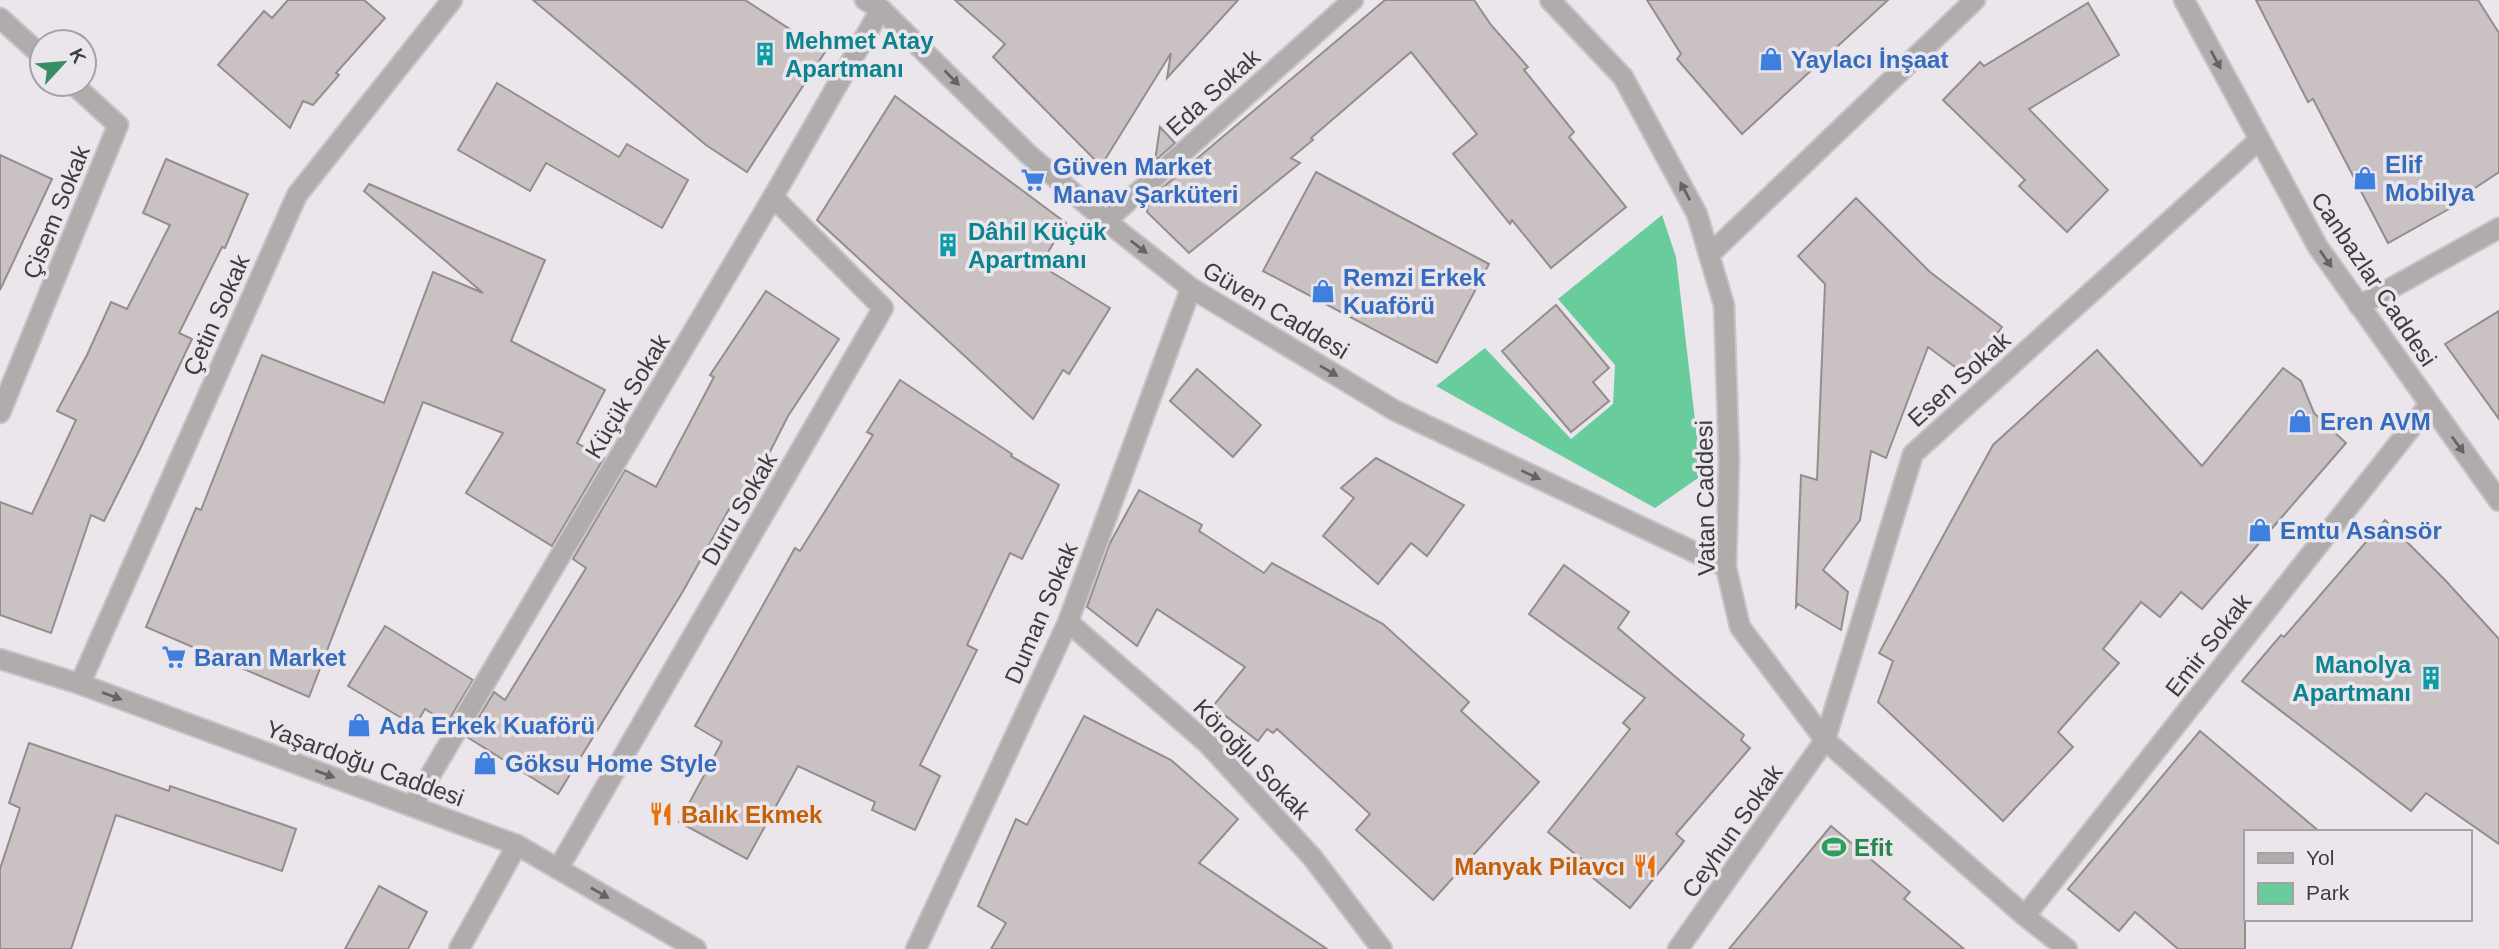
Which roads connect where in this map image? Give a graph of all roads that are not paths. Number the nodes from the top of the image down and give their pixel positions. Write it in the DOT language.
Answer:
graph roads {
  1 [pos="452,0"];
  2 [pos="1353,0"];
  3 [pos="1550,0"];
  4 [pos="1975,0"];
  5 [pos="2183,0"];
  6 [pos="873,4"];
  7 [pos="0,18"];
  8 [pos="28,43"];
  9 [pos="88,98"];
  10 [pos="2259,140"];
  11 [pos="773,197"];
  12 [pos="1106,221"];
  13 [pos="2499,228"];
  14 [pos="1709,255"];
  15 [pos="1191,288"];
  16 [pos="2359,306"];
  17 [pos="2429,405"];
  18 [pos="0,413"];
  19 [pos="2499,501"];
  20 [pos="1726,567"];
  21 [pos="1068,622"];
  22 [pos="0,659"];
  23 [pos="80,684"];
  24 [pos="1825,740"];
  25 [pos="412,806"];
  26 [pos="517,845"];
  27 [pos="558,869"];
  28 [pos="2025,916"];
  29 [pos="459,949"];
  30 [pos="696,949"];
  31 [pos="916,949"];
  32 [pos="1382,949"];
  33 [pos="1678,949"];
  34 [pos="2067,949"];
  1 -- 23 [label="street, Çetin Sokak"];
  2 -- 12 [label="street, Eda Sokak"];
  14 -- 3 [label="street, Vatan Caddesi, one-way"];
  4 -- 14 [label="street"];
  5 -- 10 [label="street, Canbazlar Caddesi, one-way"];
  6 -- 11 [label="street, Küçük Sokak"];
  6 -- 12 [label="street, Güven Caddesi, one-way"];
  7 -- 8 [label="street"];
  9 -- 18 [label="street, Çisem Sokak"];
  10 -- 16 [label="street, Canbazlar Caddesi, one-way"];
  10 -- 24 [label="street, Esen Sokak"];
  11 -- 25 [label="street, Küçük Sokak"];
  11 -- 27 [label="street, Duru Sokak"];
  12 -- 15 [label="street, Güven Caddesi, one-way"];
  13 -- 16 [label="street"];
  14 -- 20 [label="street, Vatan Caddesi"];
  15 -- 20 [label="street, Güven Caddesi, one-way"];
  15 -- 21 [label="street, Duman Sokak"];
  16 -- 17 [label="street, Canbazlar Caddesi"];
  17 -- 19 [label="street, Canbazlar Caddesi, one-way"];
  17 -- 28 [label="street, Emir Sokak"];
  20 -- 24 [label="street, Vatan Caddesi"];
  21 -- 31 [label="street, Duman Sokak"];
  21 -- 32 [label="street, Köroğlu Sokak"];
  22 -- 23 [label="street, Yaşardoğu Caddesi"];
  23 -- 25 [label="street, Yaşardoğu Caddesi, one-way"];
  24 -- 28 [label="street, Vatan Caddesi"];
  24 -- 33 [label="street, Ceyhun Sokak"];
  25 -- 26 [label="street, Yaşardoğu Caddesi"];
  26 -- 27 [label="street, Yaşardoğu Caddesi"];
  26 -- 29 [label="street"];
  27 -- 30 [label="street, Yaşardoğu Caddesi, one-way"];
  28 -- 34 [label="street, Vatan Caddesi"];
}
